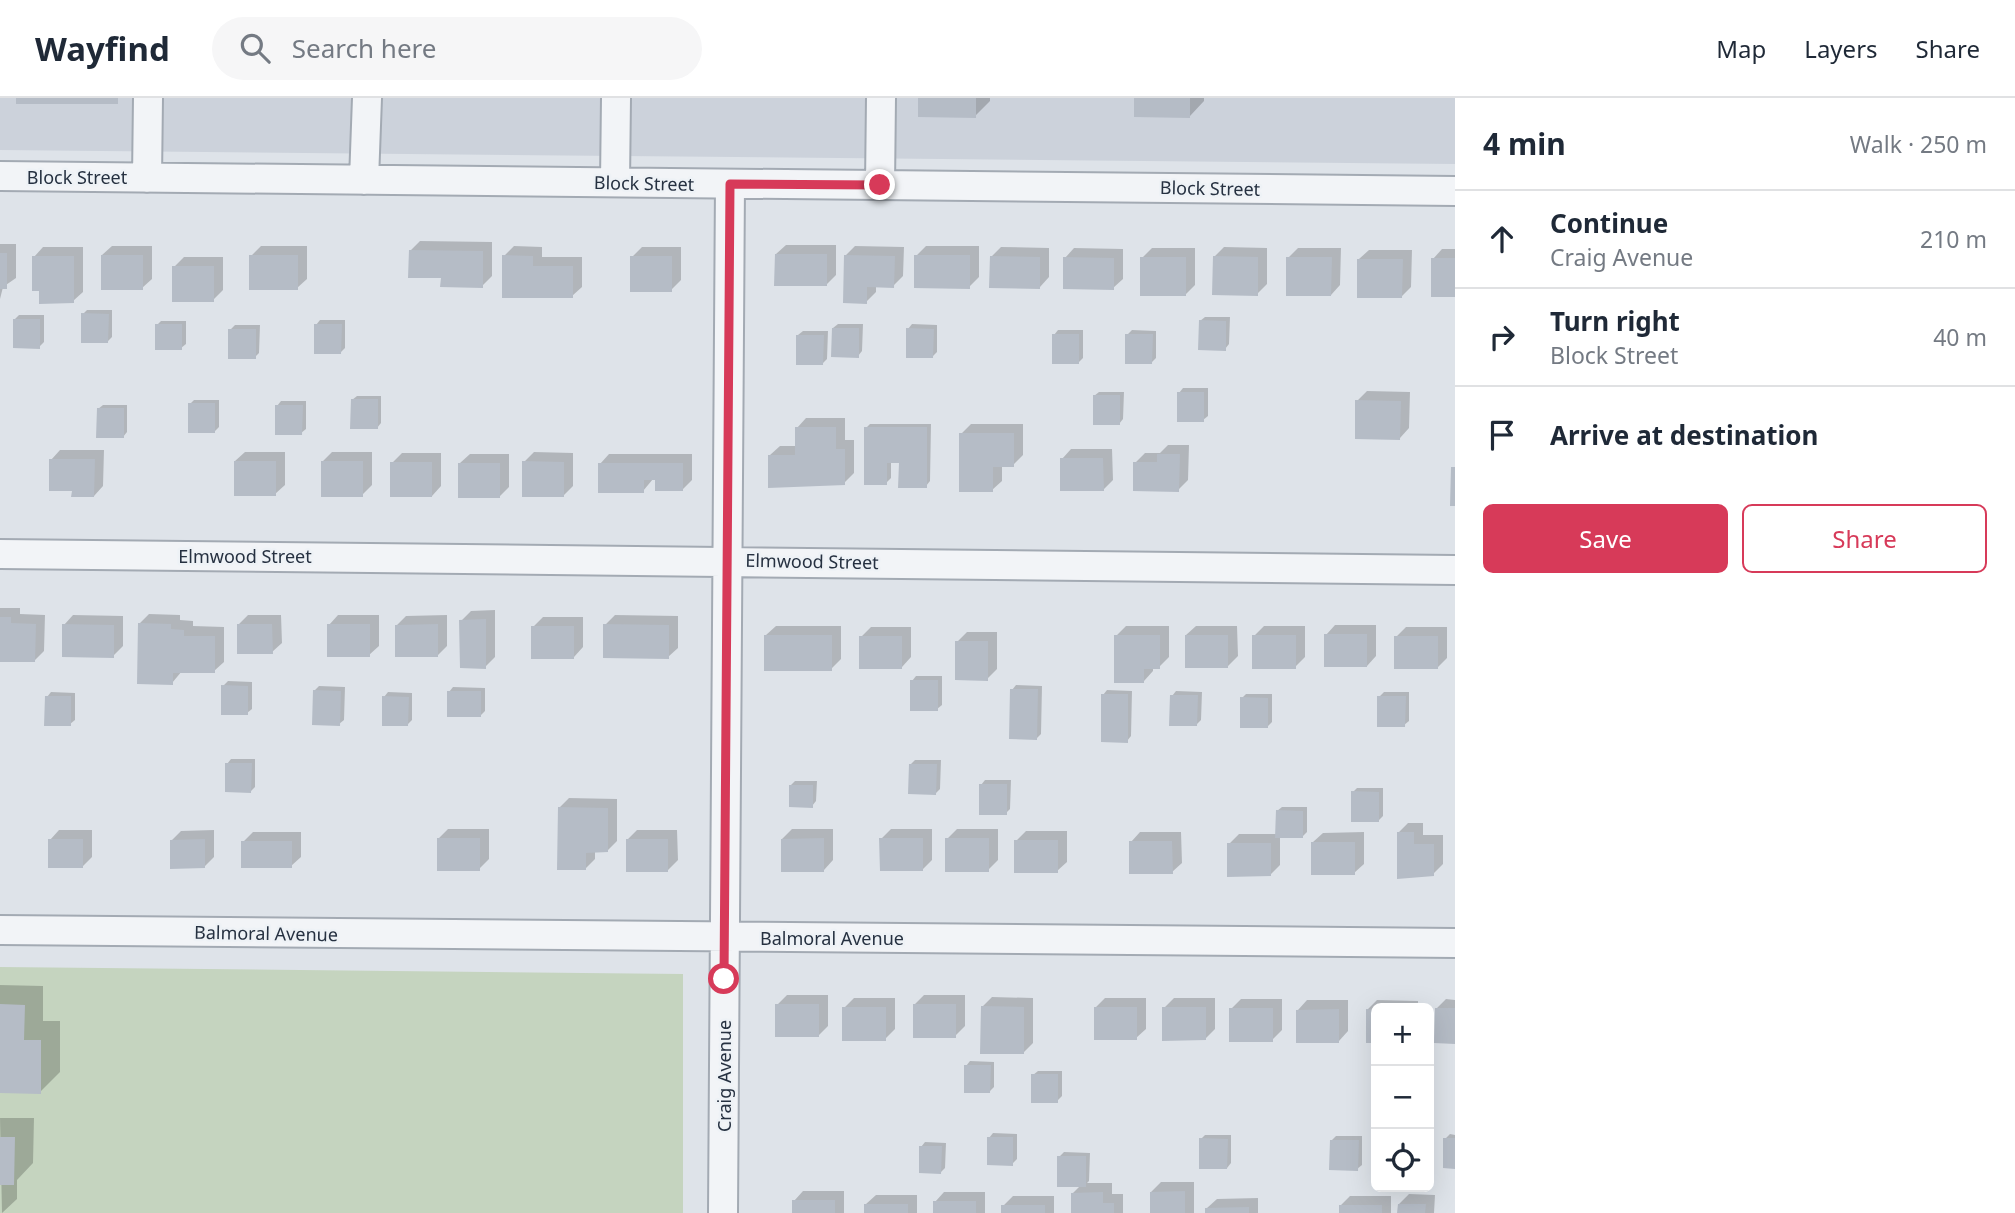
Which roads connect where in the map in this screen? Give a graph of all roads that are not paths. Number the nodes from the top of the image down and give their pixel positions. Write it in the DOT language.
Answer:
graph roads {
  1 [pos="148,98"];
  2 [pos="367,98"];
  3 [pos="616,98"];
  4 [pos="881,98"];
  5 [pos="0,176"];
  6 [pos="147,178"];
  7 [pos="364,180"];
  8 [pos="615,182"];
  9 [pos="730,184"];
  10 [pos="880,185"];
  11 [pos="1455,191"];
  12 [pos="0,554"];
  13 [pos="727,560"];
  14 [pos="1455,569"];
  15 [pos="0,930"];
  16 [pos="724,938"];
  17 [pos="1455,943"];
  18 [pos="723,1213"];
  1 -- 6 [label="street"];
  2 -- 7 [label="street"];
  3 -- 8 [label="street"];
  4 -- 10 [label="street"];
  5 -- 6 [label="street, Block Street"];
  6 -- 7 [label="street, Block Street"];
  7 -- 8 [label="street, Block Street"];
  8 -- 9 [label="street, Block Street"];
  9 -- 10 [label="street, Block Street"];
  9 -- 13 [label="street, Craig Avenue"];
  10 -- 11 [label="street, Block Street"];
  12 -- 13 [label="street, Elmwood Street"];
  13 -- 14 [label="street, Elmwood Street"];
  13 -- 16 [label="street, Craig Avenue"];
  15 -- 16 [label="street, Balmoral Avenue"];
  16 -- 17 [label="street, Balmoral Avenue"];
  16 -- 18 [label="street, Craig Avenue"];
}
